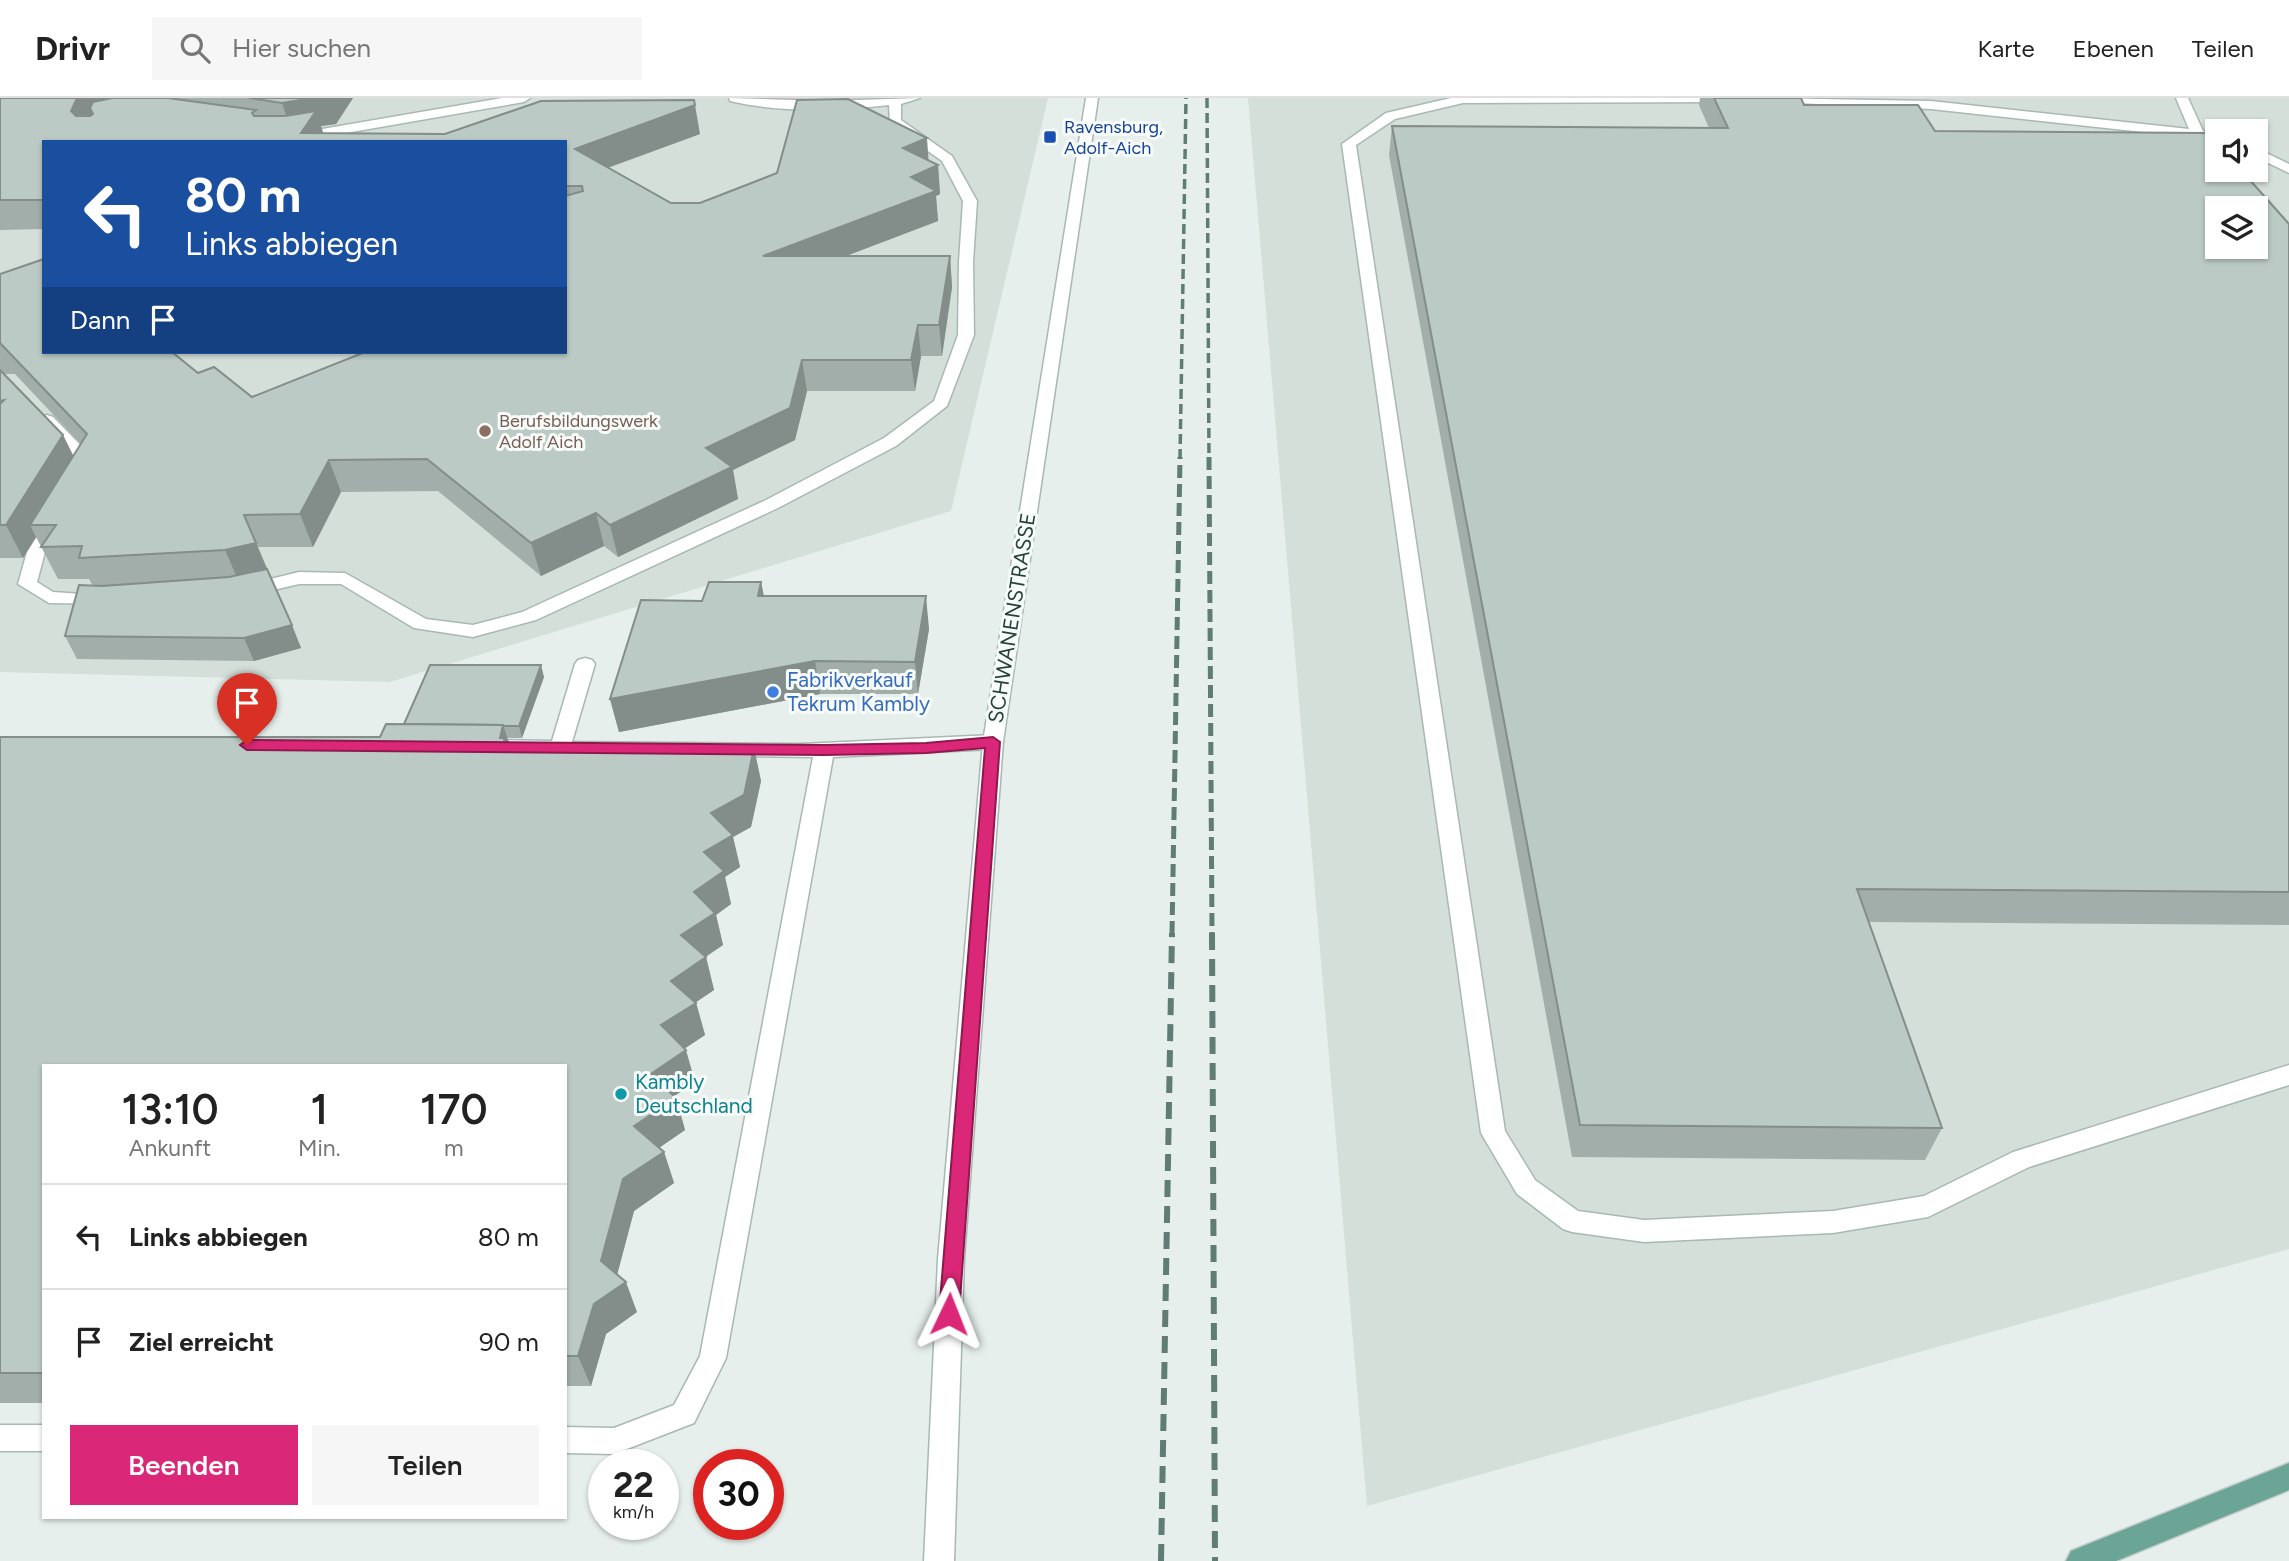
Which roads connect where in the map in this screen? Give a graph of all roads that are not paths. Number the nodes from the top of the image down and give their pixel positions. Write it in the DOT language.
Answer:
graph roads {
  1 [pos="524,98"];
  2 [pos="735,98"];
  3 [pos="914,98"];
  4 [pos="1092,98"];
  5 [pos="1690,98"];
  6 [pos="1754,98"];
  7 [pos="1779,98"];
  8 [pos="2182,98"];
  9 [pos="1741,99"];
  10 [pos="895,101"];
  11 [pos="259,132"];
  12 [pos="2198,134"];
  13 [pos="353,136"];
  14 [pos="2205,136"];
  15 [pos="304,137"];
  16 [pos="284,140"];
  17 [pos="2268,158"];
  18 [pos="2289,169"];
  19 [pos="35,408"];
  20 [pos="77,487"];
  21 [pos="63,509"];
  22 [pos="226,592"];
  23 [pos="125,599"];
  24 [pos="585,664"];
  25 [pos="993,742"];
  26 [pos="464,747"];
  27 [pos="559,748"];
  28 [pos="824,750"];
  29 [pos="2289,1075"];
  30 [pos="0,1438"];
  31 [pos="42,1438"];
  32 [pos="567,1440"];
  33 [pos="2289,1476"];
  34 [pos="939,1561"];
  35 [pos="2081,1561"];
  1 -- 13 [label="street"];
  2 -- 10 [label="street"];
  3 -- 10 [label="street"];
  4 -- 25 [label="street, SCHWANENSTRASSE"];
  5 -- 9 [label="street"];
  5 -- 29 [label="street"];
  6 -- 7 [label="street"];
  7 -- 12 [label="street"];
  8 -- 12 [label="street"];
  10 -- 22 [label="street"];
  11 -- 15 [label="street"];
  12 -- 14 [label="street"];
  13 -- 15 [label="street"];
  15 -- 16 [label="street"];
  17 -- 18 [label="street"];
  19 -- 20 [label="street"];
  21 -- 23 [label="street"];
  24 -- 27 [label="street"];
  25 -- 28 [label="street"];
  25 -- 34 [label="street, SCHWANENSTRASSE"];
  26 -- 27 [label="street"];
  27 -- 28 [label="street"];
  28 -- 32 [label="street"];
  30 -- 31 [label="street"];
  33 -- 35 [label="main road"];
}
